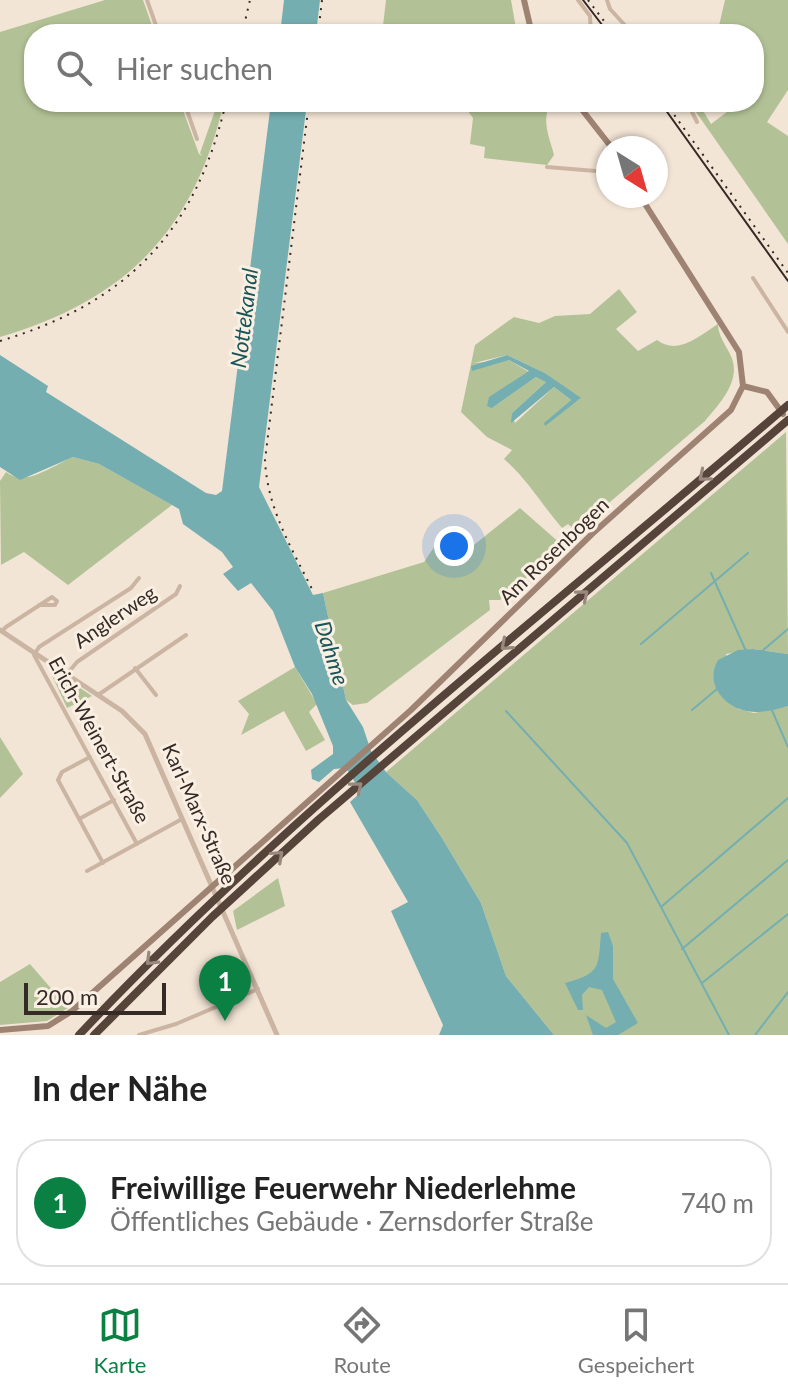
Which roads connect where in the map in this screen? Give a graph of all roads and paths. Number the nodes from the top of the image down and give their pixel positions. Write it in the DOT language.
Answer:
graph roads {
  1 [pos="147,0"];
  2 [pos="524,0"];
  3 [pos="578,0"];
  4 [pos="607,0"];
  5 [pos="155,24"];
  6 [pos="530,24"];
  7 [pos="590,24"];
  8 [pos="624,24"];
  9 [pos="188,112"];
  10 [pos="584,112"];
  11 [pos="692,112"];
  12 [pos="697,122"];
  13 [pos="603,136"];
  14 [pos="197,139"];
  15 [pos="547,167"];
  16 [pos="596,171"];
  17 [pos="648,208"];
  18 [pos="753,278"];
  19 [pos="788,332"];
  20 [pos="743,386"];
  21 [pos="788,405"];
  22 [pos="788,421"];
  23 [pos="139,578"];
  24 [pos="180,586"];
  25 [pos="39,605"];
  26 [pos="1,630"];
  27 [pos="186,635"];
  28 [pos="35,652"];
  29 [pos="135,668"];
  30 [pos="67,674"];
  31 [pos="98,695"];
  32 [pos="156,695"];
  33 [pos="90,757"];
  34 [pos="114,800"];
  35 [pos="184,818"];
  36 [pos="79,819"];
  37 [pos="137,844"];
  38 [pos="103,863"];
  39 [pos="87,871"];
  40 [pos="258,989"];
  41 [pos="0,1030"];
  42 [pos="79,1035"];
  43 [pos="94,1035"];
  44 [pos="139,1035"];
  45 [pos="277,1035"];
  1 -- 5 [label="street"];
  2 -- 6 [label="main road"];
  3 -- 7 [label="street"];
  4 -- 8 [label="street"];
  9 -- 14 [label="street"];
  10 -- 13 [label="main road"];
  11 -- 12 [label="street"];
  15 -- 16 [label="street"];
  17 -- 20 [label="main road"];
  18 -- 19 [label="street"];
  20 -- 22 [label="main road"];
  20 -- 41 [label="main road, Am Rosenbogen"];
  21 -- 42 [label="highway, one-way"];
  43 -- 22 [label="highway, one-way"];
  23 -- 28 [label="street"];
  24 -- 30 [label="street, Anglerweg"];
  25 -- 26 [label="street, Karl-Marx-Straße"];
  26 -- 28 [label="street, Karl-Marx-Straße"];
  27 -- 29 [label="street"];
  28 -- 30 [label="street, Karl-Marx-Straße"];
  28 -- 33 [label="street, Erich-Weinert-Straße"];
  29 -- 31 [label="street"];
  29 -- 32 [label="street"];
  30 -- 31 [label="street, Karl-Marx-Straße"];
  31 -- 35 [label="street, Karl-Marx-Straße"];
  33 -- 34 [label="street, Erich-Weinert-Straße"];
  33 -- 36 [label="street"];
  34 -- 36 [label="street"];
  34 -- 37 [label="street, Erich-Weinert-Straße"];
  35 -- 37 [label="street"];
  35 -- 40 [label="street, Karl-Marx-Straße"];
  36 -- 38 [label="street"];
  37 -- 38 [label="street"];
  38 -- 39 [label="street"];
  40 -- 44 [label="street"];
  40 -- 45 [label="street, Karl-Marx-Straße"];
}
